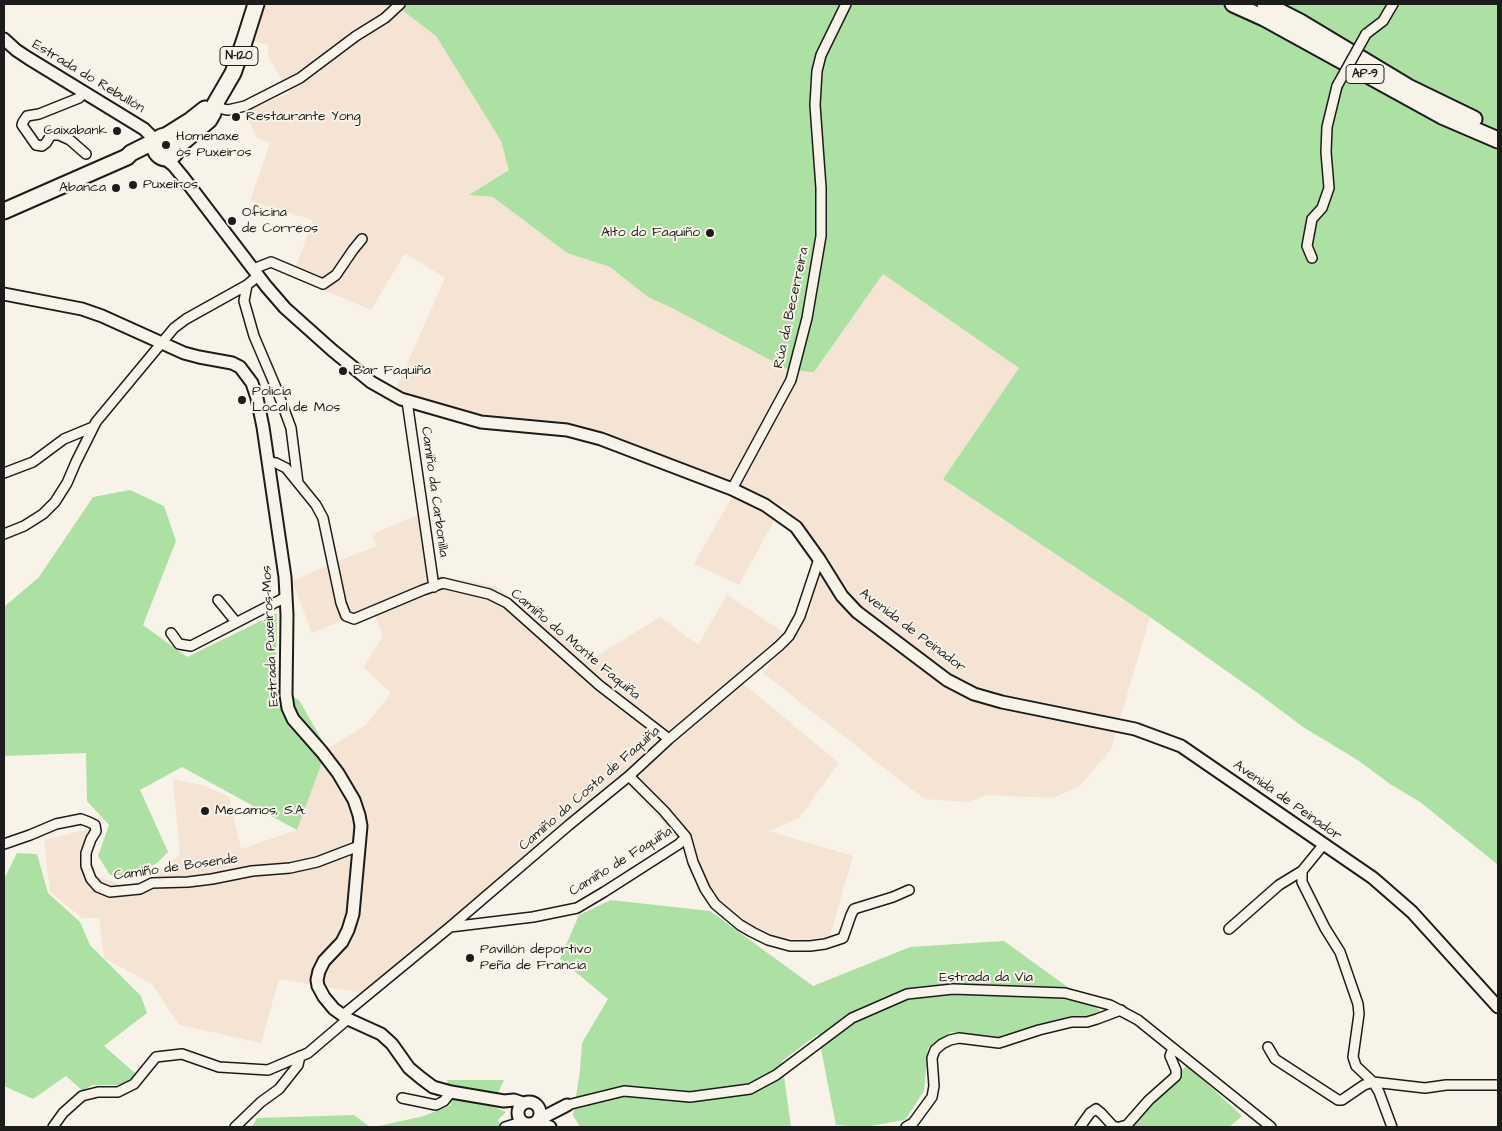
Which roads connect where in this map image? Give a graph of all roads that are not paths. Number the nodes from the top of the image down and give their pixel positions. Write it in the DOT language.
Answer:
graph roads {
  1 [pos="256,4"];
  2 [pos="400,4"];
  3 [pos="846,4"];
  4 [pos="1233,4"];
  5 [pos="1265,4"];
  6 [pos="1393,4"];
  7 [pos="4,39"];
  8 [pos="84,92"];
  9 [pos="215,104"];
  10 [pos="1498,129"];
  11 [pos="1498,140"];
  12 [pos="165,148"];
  13 [pos="86,154"];
  14 [pos="4,211"];
  15 [pos="362,240"];
  16 [pos="1312,258"];
  17 [pos="255,272"];
  18 [pos="247,285"];
  19 [pos="4,294"];
  20 [pos="162,343"];
  21 [pos="407,401"];
  22 [pos="93,427"];
  23 [pos="268,462"];
  24 [pos="4,474"];
  25 [pos="298,483"];
  26 [pos="732,489"];
  27 [pos="4,534"];
  28 [pos="819,559"];
  29 [pos="434,587"];
  30 [pos="286,597"];
  31 [pos="218,600"];
  32 [pos="236,622"];
  33 [pos="171,633"];
  34 [pos="669,739"];
  35 [pos="629,776"];
  36 [pos="686,837"];
  37 [pos="4,844"];
  38 [pos="1324,844"];
  39 [pos="359,846"];
  40 [pos="1302,871"];
  41 [pos="908,890"];
  42 [pos="450,927"];
  43 [pos="1229,930"];
  44 [pos="1498,1007"];
  45 [pos="1121,1010"];
  46 [pos="345,1017"];
  47 [pos="1268,1047"];
  48 [pos="1173,1048"];
  49 [pos="300,1056"];
  50 [pos="1373,1082"];
  51 [pos="1498,1085"];
  52 [pos="451,1092"];
  53 [pos="402,1098"];
  54 [pos="566,1105"];
  55 [pos="539,1107"];
  56 [pos="520,1112"];
  57 [pos="537,1121"];
  58 [pos="53,1127"];
  59 [pos="234,1127"];
  60 [pos="505,1127"];
  61 [pos="550,1127"];
  62 [pos="906,1127"];
  63 [pos="1080,1127"];
  64 [pos="1118,1127"];
  65 [pos="1272,1127"];
  66 [pos="1392,1127"];
  1 -- 9 [label="highway, N-120"];
  2 -- 9 [label="street"];
  3 -- 26 [label="street, Rúa da Becerreira"];
  4 -- 11 [label="highway, AP-9"];
  5 -- 10 [label="highway, AP-9"];
  6 -- 16 [label="street, bridge"];
  7 -- 8 [label="street, Estrada do Rebullón"];
  8 -- 12 [label="street, Estrada do Rebullón"];
  8 -- 13 [label="street"];
  9 -- 12 [label="highway, N-120"];
  12 -- 14 [label="highway, N-120"];
  12 -- 17 [label="street, Avenida de Peinador"];
  15 -- 17 [label="street"];
  17 -- 18 [label="street"];
  17 -- 21 [label="street, Avenida de Peinador"];
  18 -- 20 [label="street"];
  18 -- 25 [label="street"];
  19 -- 20 [label="street, Estrada Puxeiros-Mos"];
  20 -- 22 [label="street"];
  20 -- 23 [label="street, Estrada Puxeiros-Mos"];
  21 -- 26 [label="street, Avenida de Peinador"];
  21 -- 29 [label="street, Camiño da Carbonilla"];
  22 -- 24 [label="street"];
  22 -- 27 [label="street"];
  23 -- 25 [label="street, Camiño do Monte Faquiña"];
  23 -- 30 [label="street, Estrada Puxeiros-Mos"];
  25 -- 29 [label="street, Camiño do Monte Faquiña"];
  26 -- 28 [label="street, Avenida de Peinador"];
  28 -- 34 [label="street, Camiño da Costa de Faquiña"];
  28 -- 38 [label="street, Avenida de Peinador"];
  29 -- 34 [label="street, Camiño do Monte Faquiña"];
  30 -- 32 [label="street"];
  30 -- 39 [label="street, Estrada Puxeiros-Mos"];
  31 -- 32 [label="street"];
  32 -- 33 [label="street"];
  34 -- 35 [label="street, Camiño da Costa de Faquiña"];
  35 -- 36 [label="street"];
  35 -- 42 [label="street, Camiño da Costa de Faquiña"];
  36 -- 41 [label="street"];
  36 -- 42 [label="street, Camiño de Faquiña"];
  37 -- 39 [label="street, Camiño de Bosende"];
  38 -- 40 [label="street"];
  38 -- 44 [label="street, Avenida de Peinador"];
  39 -- 46 [label="street, Estrada Puxeiros-Mos"];
  40 -- 43 [label="street"];
  40 -- 50 [label="street"];
  42 -- 46 [label="street, Camiño da Costa de Faquiña"];
  45 -- 48 [label="street, Estrada da Vía"];
  45 -- 54 [label="street, Estrada da Vía"];
  45 -- 62 [label="street"];
  46 -- 49 [label="street, Camiño da Costa de Faquiña"];
  46 -- 52 [label="street, Estrada Puxeiros-Mos"];
  47 -- 50 [label="street"];
  48 -- 64 [label="street"];
  48 -- 65 [label="street, Estrada da Vía"];
  49 -- 58 [label="street, Camiño da Costa de Faquiña"];
  49 -- 59 [label="street"];
  50 -- 51 [label="street"];
  50 -- 66 [label="street"];
  52 -- 53 [label="street"];
  52 -- 56 [label="street, Estrada Puxeiros-Mos"];
  54 -- 55 [label="street"];
  54 -- 57 [label="street"];
  55 -- 56 [label="street"];
  55 -- 57 [label="street"];
  56 -- 57 [label="street"];
  56 -- 60 [label="street"];
  57 -- 61 [label="street"];
  63 -- 64 [label="street"];
}
